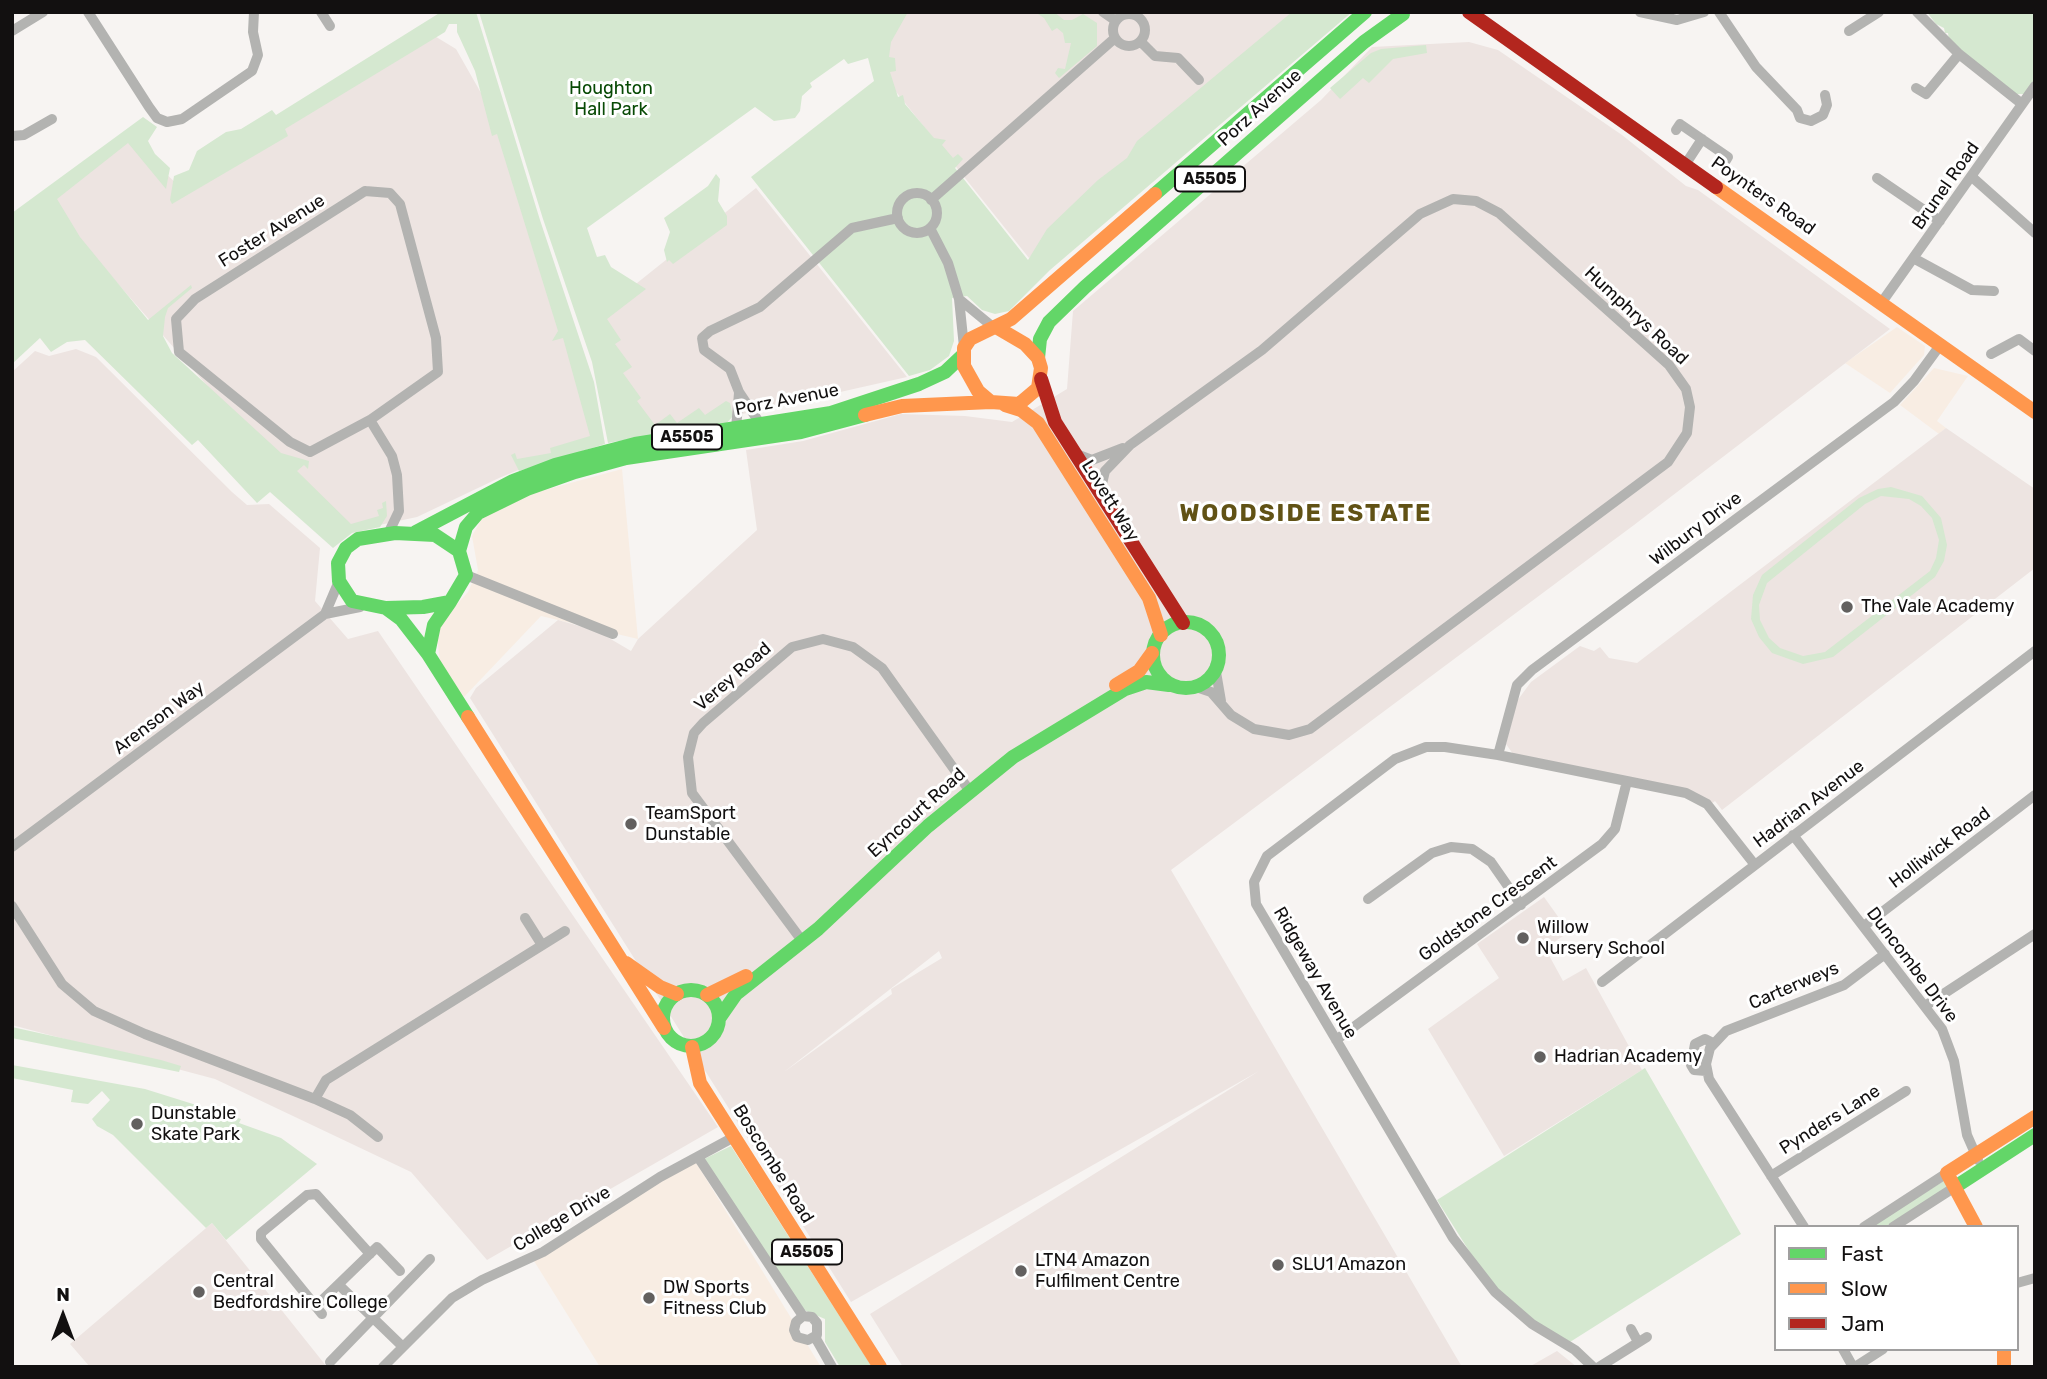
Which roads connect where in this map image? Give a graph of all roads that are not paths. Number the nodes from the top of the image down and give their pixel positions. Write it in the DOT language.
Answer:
graph roads {
  1 [pos="43,12"];
  2 [pos="88,12"];
  3 [pos="254,12"];
  4 [pos="321,12"];
  5 [pos="1103,12"];
  6 [pos="1365,12"];
  7 [pos="1469,12"];
  8 [pos="1640,12"];
  9 [pos="1704,12"];
  10 [pos="1719,12"];
  11 [pos="1879,12"];
  12 [pos="1917,12"];
  13 [pos="1405,13"];
  14 [pos="1144,15"];
  15 [pos="1116,21"];
  16 [pos="330,26"];
  17 [pos="12,31"];
  18 [pos="1849,31"];
  19 [pos="1115,38"];
  20 [pos="1140,42"];
  21 [pos="1959,54"];
  22 [pos="1199,80"];
  23 [pos="2035,86"];
  24 [pos="1916,88"];
  25 [pos="1825,95"];
  26 [pos="2022,104"];
  27 [pos="52,119"];
  28 [pos="1676,130"];
  29 [pos="12,136"];
  30 [pos="1702,139"];
  31 [pos="1725,162"];
  32 [pos="1685,165"];
  33 [pos="1972,177"];
  34 [pos="1877,178"];
  35 [pos="931,200"];
  36 [pos="898,218"];
  37 [pos="1940,221"];
  38 [pos="930,228"];
  39 [pos="2035,233"];
  40 [pos="1915,259"];
  41 [pos="1994,291"];
  42 [pos="959,299"];
  43 [pos="1882,302"];
  44 [pos="994,327"];
  45 [pos="1941,344"];
  46 [pos="2035,351"];
  47 [pos="964,352"];
  48 [pos="1991,354"];
  49 [pos="1038,358"];
  50 [pos="1041,379"];
  51 [pos="739,392"];
  52 [pos="998,403"];
  53 [pos="2035,412"];
  54 [pos="370,420"];
  55 [pos="761,425"];
  56 [pos="736,429"];
  57 [pos="1130,445"];
  58 [pos="1076,454"];
  59 [pos="1100,492"];
  60 [pos="399,511"];
  61 [pos="413,533"];
  62 [pos="388,534"];
  63 [pos="459,551"];
  64 [pos="466,575"];
  65 [pos="339,580"];
  66 [pos="450,601"];
  67 [pos="368,606"];
  68 [pos="386,608"];
  69 [pos="325,614"];
  70 [pos="1183,623"];
  71 [pos="613,634"];
  72 [pos="1161,635"];
  73 [pos="2035,651"];
  74 [pos="1153,653"];
  75 [pos="428,654"];
  76 [pos="1215,666"];
  77 [pos="1169,685"];
  78 [pos="1193,686"];
  79 [pos="1222,704"];
  80 [pos="1497,755"];
  81 [pos="1628,781"];
  82 [pos="967,787"];
  83 [pos="2035,795"];
  84 [pos="1793,835"];
  85 [pos="12,847"];
  86 [pos="1755,865"];
  87 [pos="1368,899"];
  88 [pos="1521,905"];
  89 [pos="12,906"];
  90 [pos="525,918"];
  91 [pos="1864,926"];
  92 [pos="565,931"];
  93 [pos="2035,934"];
  94 [pos="801,939"];
  95 [pos="542,945"];
  96 [pos="614,953"];
  97 [pos="1885,954"];
  98 [pos="1602,982"];
  99 [pos="677,994"];
  100 [pos="707,995"];
  101 [pos="1926,1006"];
  102 [pos="720,1017"];
  103 [pos="664,1028"];
  104 [pos="1336,1040"];
  105 [pos="1713,1043"];
  106 [pos="692,1047"];
  107 [pos="1706,1071"];
  108 [pos="1906,1091"];
  109 [pos="315,1099"];
  110 [pos="2035,1117"];
  111 [pos="2035,1135"];
  112 [pos="734,1137"];
  113 [pos="379,1138"];
  114 [pos="1977,1154"];
  115 [pos="698,1157"];
  116 [pos="1980,1171"];
  117 [pos="1947,1173"];
  118 [pos="1771,1176"];
  119 [pos="1955,1187"];
  120 [pos="1803,1225"];
  121 [pos="1867,1225"];
  122 [pos="1896,1225"];
  123 [pos="1975,1225"];
  124 [pos="370,1254"];
  125 [pos="430,1259"];
  126 [pos="400,1271"];
  127 [pos="339,1285"];
  128 [pos="803,1316"];
  129 [pos="373,1317"];
  130 [pos="1630,1329"];
  131 [pos="815,1336"];
  132 [pos="402,1346"];
  133 [pos="1844,1351"];
  134 [pos="1881,1351"];
  135 [pos="330,1362"];
  136 [pos="383,1367"];
  137 [pos="832,1367"];
  138 [pos="880,1367"];
  139 [pos="1592,1367"];
  140 [pos="1599,1367"];
  141 [pos="1854,1367"];
  1 -- 17 [label="street"];
  2 -- 3 [label="street"];
  4 -- 16 [label="street"];
  5 -- 15 [label="street"];
  6 -- 44 [label="main road, Porz Avenue / A5505"];
  7 -- 32 [label="main road, Poynters Road"];
  8 -- 9 [label="street"];
  10 -- 25 [label="street"];
  11 -- 18 [label="street"];
  12 -- 21 [label="street"];
  13 -- 49 [label="main road, Porz Avenue / A5505"];
  14 -- 15 [label="street"];
  14 -- 20 [label="street"];
  15 -- 19 [label="street"];
  19 -- 20 [label="street"];
  19 -- 35 [label="street"];
  20 -- 22 [label="street"];
  21 -- 24 [label="street"];
  21 -- 26 [label="street"];
  23 -- 26 [label="street, Brunel Road"];
  26 -- 33 [label="street, Brunel Road"];
  27 -- 29 [label="street"];
  28 -- 30 [label="street"];
  30 -- 31 [label="street"];
  30 -- 32 [label="street"];
  32 -- 43 [label="main road, Poynters Road"];
  33 -- 37 [label="street, Brunel Road"];
  33 -- 39 [label="street"];
  34 -- 37 [label="street"];
  35 -- 36 [label="street"];
  35 -- 38 [label="street"];
  36 -- 38 [label="street"];
  36 -- 51 [label="street"];
  37 -- 40 [label="street, Brunel Road"];
  38 -- 42 [label="street"];
  40 -- 41 [label="street"];
  40 -- 43 [label="street, Brunel Road"];
  42 -- 44 [label="street"];
  42 -- 47 [label="street"];
  43 -- 45 [label="main road, Poynters Road"];
  44 -- 47 [label="main road, A5505"];
  44 -- 49 [label="main road"];
  45 -- 53 [label="main road, Poynters Road"];
  45 -- 80 [label="street, Wilbury Drive"];
  46 -- 48 [label="street"];
  47 -- 52 [label="main road"];
  47 -- 55 [label="main road, Porz Avenue / A5505"];
  49 -- 50 [label="main road, A5505"];
  50 -- 52 [label="main road, A5505"];
  50 -- 58 [label="main road, Lovett Way"];
  51 -- 55 [label="street"];
  51 -- 56 [label="street"];
  52 -- 63 [label="main road, Porz Avenue / A5505"];
  52 -- 72 [label="main road, Lovett Way"];
  54 -- 54 [label="street, Foster Avenue"];
  54 -- 60 [label="street"];
  55 -- 56 [label="main road, Porz Avenue / A5505"];
  56 -- 61 [label="main road, Porz Avenue / A5505"];
  57 -- 58 [label="street, Humphrys Road"];
  57 -- 59 [label="street, Humphrys Road"];
  57 -- 79 [label="street, Humphrys Road"];
  58 -- 59 [label="main road, Lovett Way"];
  59 -- 70 [label="main road, Lovett Way"];
  60 -- 61 [label="street"];
  60 -- 62 [label="street"];
  61 -- 62 [label="main road, A5505"];
  61 -- 63 [label="main road, A5505"];
  62 -- 65 [label="main road, A5505"];
  63 -- 64 [label="main road"];
  64 -- 66 [label="main road"];
  64 -- 71 [label="street"];
  65 -- 67 [label="main road"];
  65 -- 69 [label="street"];
  66 -- 68 [label="main road"];
  66 -- 75 [label="main road"];
  67 -- 68 [label="main road"];
  67 -- 69 [label="street, Arenson Way"];
  68 -- 75 [label="main road"];
  69 -- 85 [label="street, Arenson Way"];
  70 -- 72 [label="main road"];
  70 -- 76 [label="main road"];
  72 -- 74 [label="main road"];
  73 -- 84 [label="street, Hadrian Avenue"];
  74 -- 77 [label="main road"];
  74 -- 82 [label="main road, Eyncourt Road"];
  75 -- 96 [label="main road"];
  76 -- 78 [label="main road"];
  76 -- 79 [label="street"];
  77 -- 78 [label="main road"];
  77 -- 82 [label="main road, Eyncourt Road"];
  78 -- 79 [label="street, Humphrys Road"];
  80 -- 81 [label="street, Ridgeway Avenue"];
  80 -- 104 [label="street, Ridgeway Avenue"];
  81 -- 86 [label="street, Ridgeway Avenue"];
  81 -- 88 [label="street, Goldstone Crescent"];
  82 -- 94 [label="main road, Eyncourt Road"];
  82 -- 94 [label="street, Verey Road"];
  83 -- 91 [label="street, Holliwick Road"];
  84 -- 86 [label="street, Hadrian Avenue"];
  84 -- 91 [label="street, Duncombe Drive"];
  86 -- 98 [label="street, Hadrian Avenue"];
  87 -- 88 [label="street"];
  88 -- 104 [label="street, Goldstone Crescent"];
  89 -- 109 [label="street"];
  90 -- 95 [label="street"];
  91 -- 97 [label="street, Duncombe Drive"];
  92 -- 95 [label="street"];
  93 -- 101 [label="street"];
  94 -- 100 [label="main road, Eyncourt Road"];
  94 -- 102 [label="main road, Eyncourt Road"];
  95 -- 109 [label="street"];
  96 -- 99 [label="main road"];
  96 -- 103 [label="main road"];
  97 -- 101 [label="street, Duncombe Drive"];
  97 -- 105 [label="street, Carterweys"];
  99 -- 100 [label="main road"];
  99 -- 103 [label="main road"];
  100 -- 102 [label="main road"];
  101 -- 114 [label="street, Duncombe Drive"];
  102 -- 106 [label="main road"];
  103 -- 106 [label="main road"];
  104 -- 139 [label="street, Ridgeway Avenue"];
  105 -- 107 [label="street"];
  105 -- 107 [label="street, Carterweys"];
  106 -- 112 [label="main road, Boscombe Road / A5505"];
  107 -- 118 [label="street, Carterweys"];
  108 -- 118 [label="street, Pynders Lane"];
  109 -- 113 [label="street"];
  110 -- 114 [label="main road"];
  111 -- 116 [label="main road"];
  112 -- 115 [label="street, College Drive"];
  112 -- 138 [label="main road, Boscombe Road / A5505"];
  114 -- 116 [label="street, Duncombe Drive"];
  114 -- 117 [label="main road"];
  115 -- 128 [label="street"];
  115 -- 132 [label="street, College Drive"];
  116 -- 119 [label="main road"];
  117 -- 119 [label="main road"];
  117 -- 121 [label="street"];
  118 -- 120 [label="street, Carterweys"];
  119 -- 122 [label="street"];
  119 -- 123 [label="main road"];
  124 -- 126 [label="street"];
  124 -- 127 [label="street"];
  124 -- 127 [label="street"];
  125 -- 129 [label="street"];
  127 -- 129 [label="street"];
  128 -- 131 [label="street"];
  128 -- 131 [label="street"];
  129 -- 132 [label="street"];
  129 -- 135 [label="street"];
  130 -- 140 [label="street"];
  131 -- 137 [label="street"];
  132 -- 136 [label="street, College Drive"];
  133 -- 141 [label="street"];
  134 -- 141 [label="street"];
}
